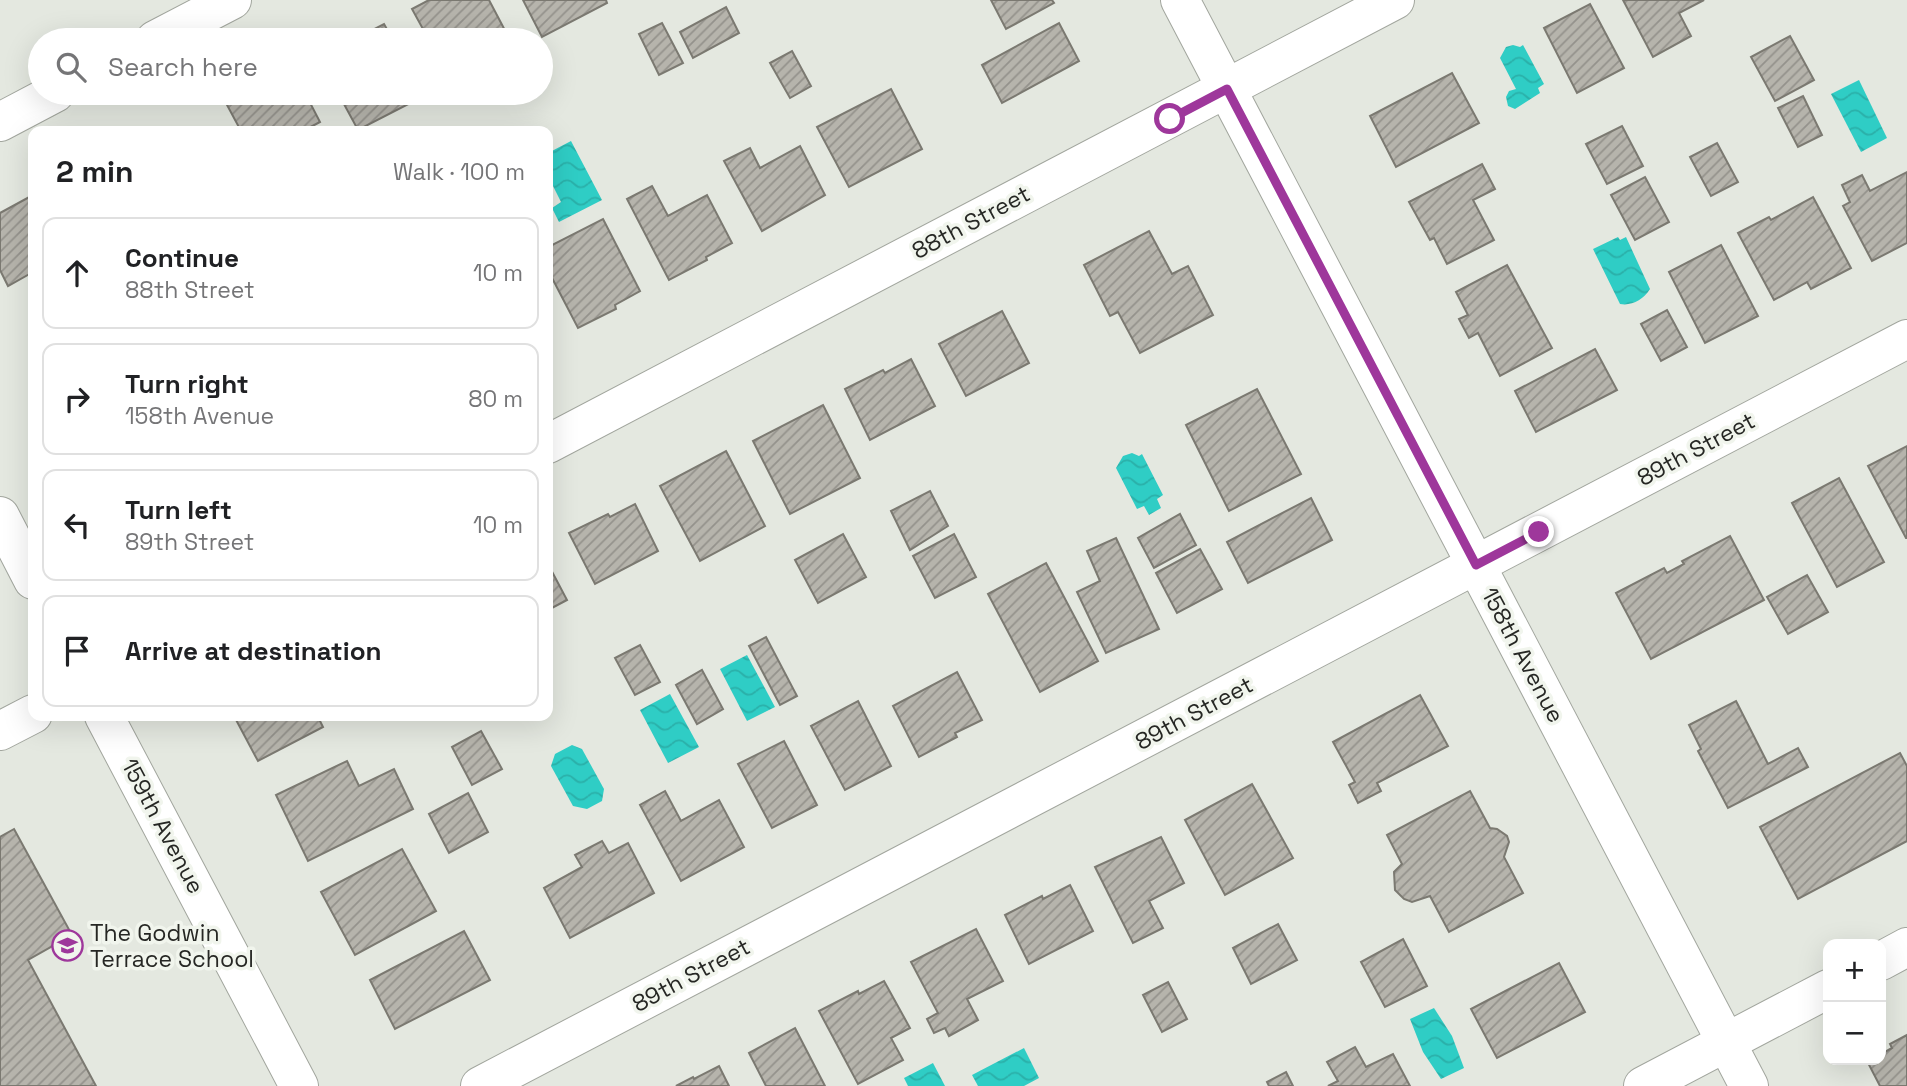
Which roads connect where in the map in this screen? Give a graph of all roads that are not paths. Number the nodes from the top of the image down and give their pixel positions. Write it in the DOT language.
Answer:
graph roads {
  1 [pos="232,0"];
  2 [pos="1180,0"];
  3 [pos="1395,0"];
  4 [pos="178,28"];
  5 [pos="1227,89"];
  6 [pos="32,105"];
  7 [pos="0,122"];
  8 [pos="1907,338"];
  9 [pos="553,441"];
  10 [pos="0,516"];
  11 [pos="1476,565"];
  12 [pos="28,570"];
  13 [pos="28,717"];
  14 [pos="107,721"];
  15 [pos="0,732"];
  16 [pos="1907,947"];
  17 [pos="1886,958"];
  18 [pos="1823,992"];
  19 [pos="1726,1042"];
  20 [pos="299,1086"];
  21 [pos="480,1086"];
  22 [pos="1643,1086"];
  23 [pos="1749,1086"];
  1 -- 4 [label="street"];
  2 -- 5 [label="street, 158th Avenue"];
  3 -- 5 [label="street, 88th Street"];
  5 -- 9 [label="street, 88th Street"];
  5 -- 11 [label="street, 158th Avenue"];
  6 -- 7 [label="street"];
  8 -- 11 [label="street, 89th Street"];
  10 -- 12 [label="street"];
  11 -- 19 [label="street, 158th Avenue"];
  11 -- 21 [label="street, 89th Street"];
  13 -- 15 [label="street"];
  14 -- 20 [label="street, 159th Avenue"];
  16 -- 17 [label="street"];
  18 -- 19 [label="street"];
  19 -- 22 [label="street"];
  19 -- 23 [label="street, 158th Avenue"];
}
